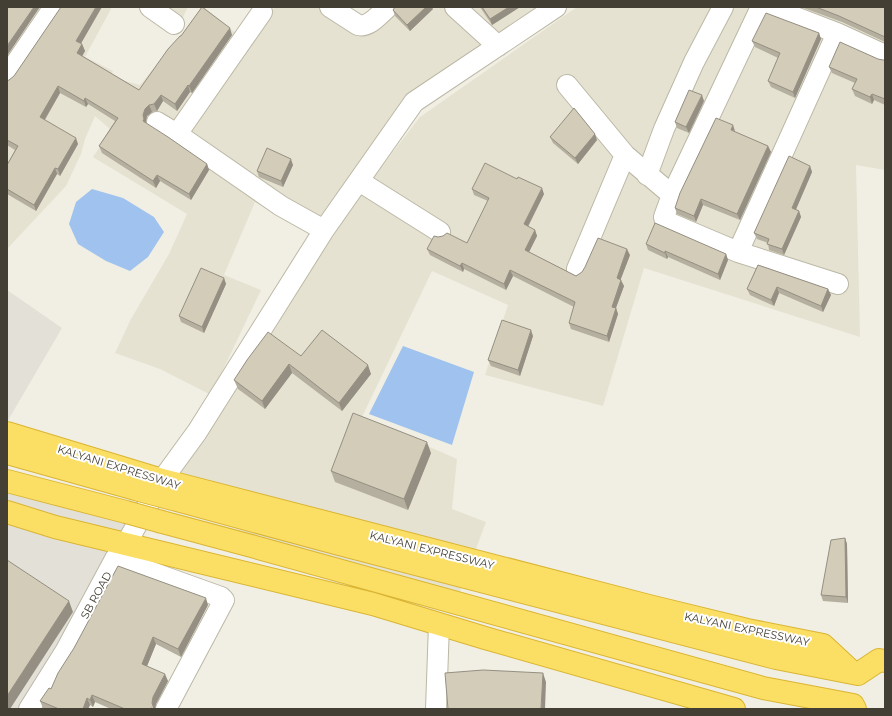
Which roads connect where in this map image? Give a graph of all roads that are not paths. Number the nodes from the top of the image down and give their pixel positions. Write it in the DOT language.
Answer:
graph roads {
  1 [pos="54,7"];
  2 [pos="150,7"];
  3 [pos="330,7"];
  4 [pos="388,7"];
  5 [pos="556,7"];
  6 [pos="723,7"];
  7 [pos="761,7"];
  8 [pos="769,7"];
  9 [pos="458,8"];
  10 [pos="262,12"];
  11 [pos="174,24"];
  12 [pos="837,33"];
  13 [pos="498,46"];
  14 [pos="885,55"];
  15 [pos="7,76"];
  16 [pos="567,86"];
  17 [pos="157,122"];
  18 [pos="177,134"];
  19 [pos="625,155"];
  20 [pos="647,175"];
  21 [pos="359,181"];
  22 [pos="672,195"];
  23 [pos="324,230"];
  24 [pos="440,232"];
  25 [pos="738,252"];
  26 [pos="577,269"];
  27 [pos="838,284"];
  28 [pos="7,433"];
  29 [pos="7,453"];
  30 [pos="162,480"];
  31 [pos="7,481"];
  32 [pos="7,512"];
  33 [pos="121,552"];
  34 [pos="439,624"];
  35 [pos="885,660"];
  36 [pos="855,673"];
  37 [pos="34,707"];
  38 [pos="846,707"];
  39 [pos="166,709"];
  40 [pos="436,709"];
  41 [pos="734,709"];
  1 -- 15 [label="street"];
  2 -- 11 [label="street"];
  3 -- 4 [label="street"];
  5 -- 13 [label="street, SB ROAD"];
  6 -- 20 [label="street"];
  7 -- 22 [label="street"];
  8 -- 12 [label="street"];
  9 -- 13 [label="street"];
  10 -- 18 [label="street"];
  12 -- 14 [label="street"];
  12 -- 25 [label="street"];
  13 -- 21 [label="street, SB ROAD"];
  16 -- 19 [label="street"];
  17 -- 18 [label="street"];
  18 -- 23 [label="street"];
  19 -- 20 [label="street"];
  19 -- 26 [label="street"];
  20 -- 22 [label="street"];
  21 -- 23 [label="street, SB ROAD"];
  21 -- 24 [label="street"];
  22 -- 25 [label="street"];
  23 -- 30 [label="street, SB ROAD"];
  25 -- 27 [label="street"];
  28 -- 30 [label="highway, KALYANI EXPRESSWAY"];
  29 -- 36 [label="highway, bridge"];
  30 -- 33 [label="street, SB ROAD"];
  30 -- 36 [label="highway, KALYANI EXPRESSWAY"];
  31 -- 38 [label="highway, bridge"];
  32 -- 33 [label="highway"];
  33 -- 34 [label="highway"];
  33 -- 37 [label="street, SB ROAD"];
  33 -- 39 [label="street"];
  34 -- 40 [label="street"];
  34 -- 41 [label="highway"];
  35 -- 36 [label="highway"];
}
